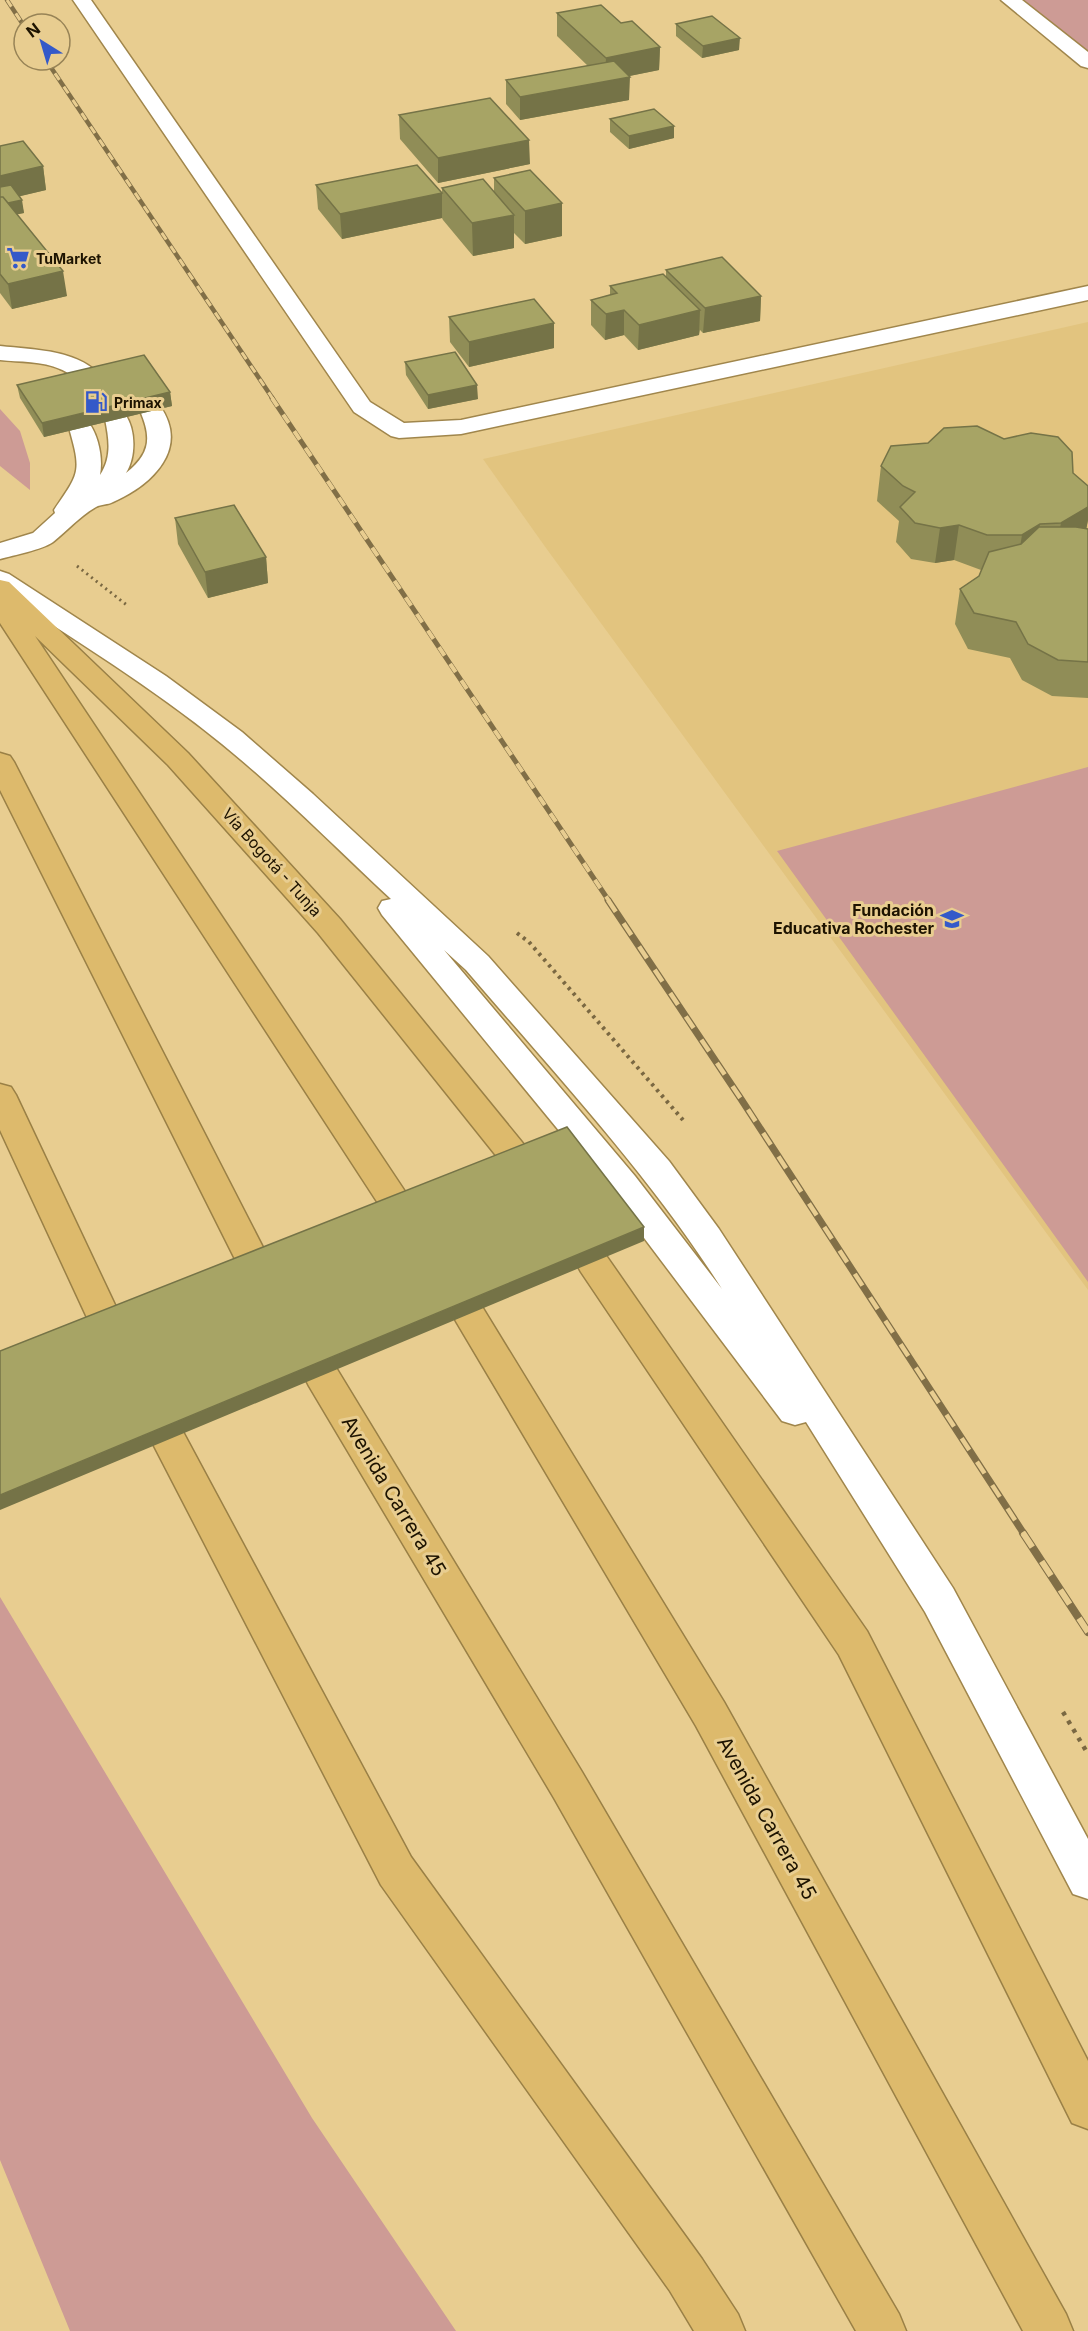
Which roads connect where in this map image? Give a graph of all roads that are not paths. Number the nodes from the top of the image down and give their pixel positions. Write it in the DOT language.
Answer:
graph roads {
  1 [pos="82,0"];
  2 [pos="1010,0"];
  3 [pos="1088,62"];
  4 [pos="1088,293"];
  5 [pos="4,348"];
  6 [pos="101,373"];
  7 [pos="51,382"];
  8 [pos="152,411"];
  9 [pos="117,419"];
  10 [pos="81,428"];
  11 [pos="59,522"];
  12 [pos="0,551"];
  13 [pos="0,579"];
  14 [pos="0,588"];
  15 [pos="0,604"];
  16 [pos="0,762"];
  17 [pos="0,1095"];
  18 [pos="518,1160"];
  19 [pos="399,1208"];
  20 [pos="593,1263"];
  21 [pos="255,1265"];
  22 [pos="469,1314"];
  23 [pos="107,1324"];
  24 [pos="322,1376"];
  25 [pos="169,1440"];
  26 [pos="1088,1880"];
  27 [pos="1088,2108"];
  28 [pos="721,2331"];
  29 [pos="882,2331"];
  30 [pos="1049,2331"];
  1 -- 4 [label="street"];
  2 -- 3 [label="street"];
  5 -- 6 [label="street"];
  5 -- 7 [label="street"];
  8 -- 11 [label="street"];
  9 -- 11 [label="street"];
  10 -- 11 [label="street"];
  11 -- 12 [label="street"];
  13 -- 26 [label="street"];
  14 -- 18 [label="highway, Vía Bogotá - Tunja"];
  15 -- 19 [label="highway"];
  16 -- 21 [label="highway"];
  17 -- 23 [label="highway"];
  20 -- 27 [label="highway"];
  22 -- 30 [label="highway, Avenida Carrera 45"];
  24 -- 29 [label="highway, Avenida Carrera 45"];
  25 -- 28 [label="highway"];
}
